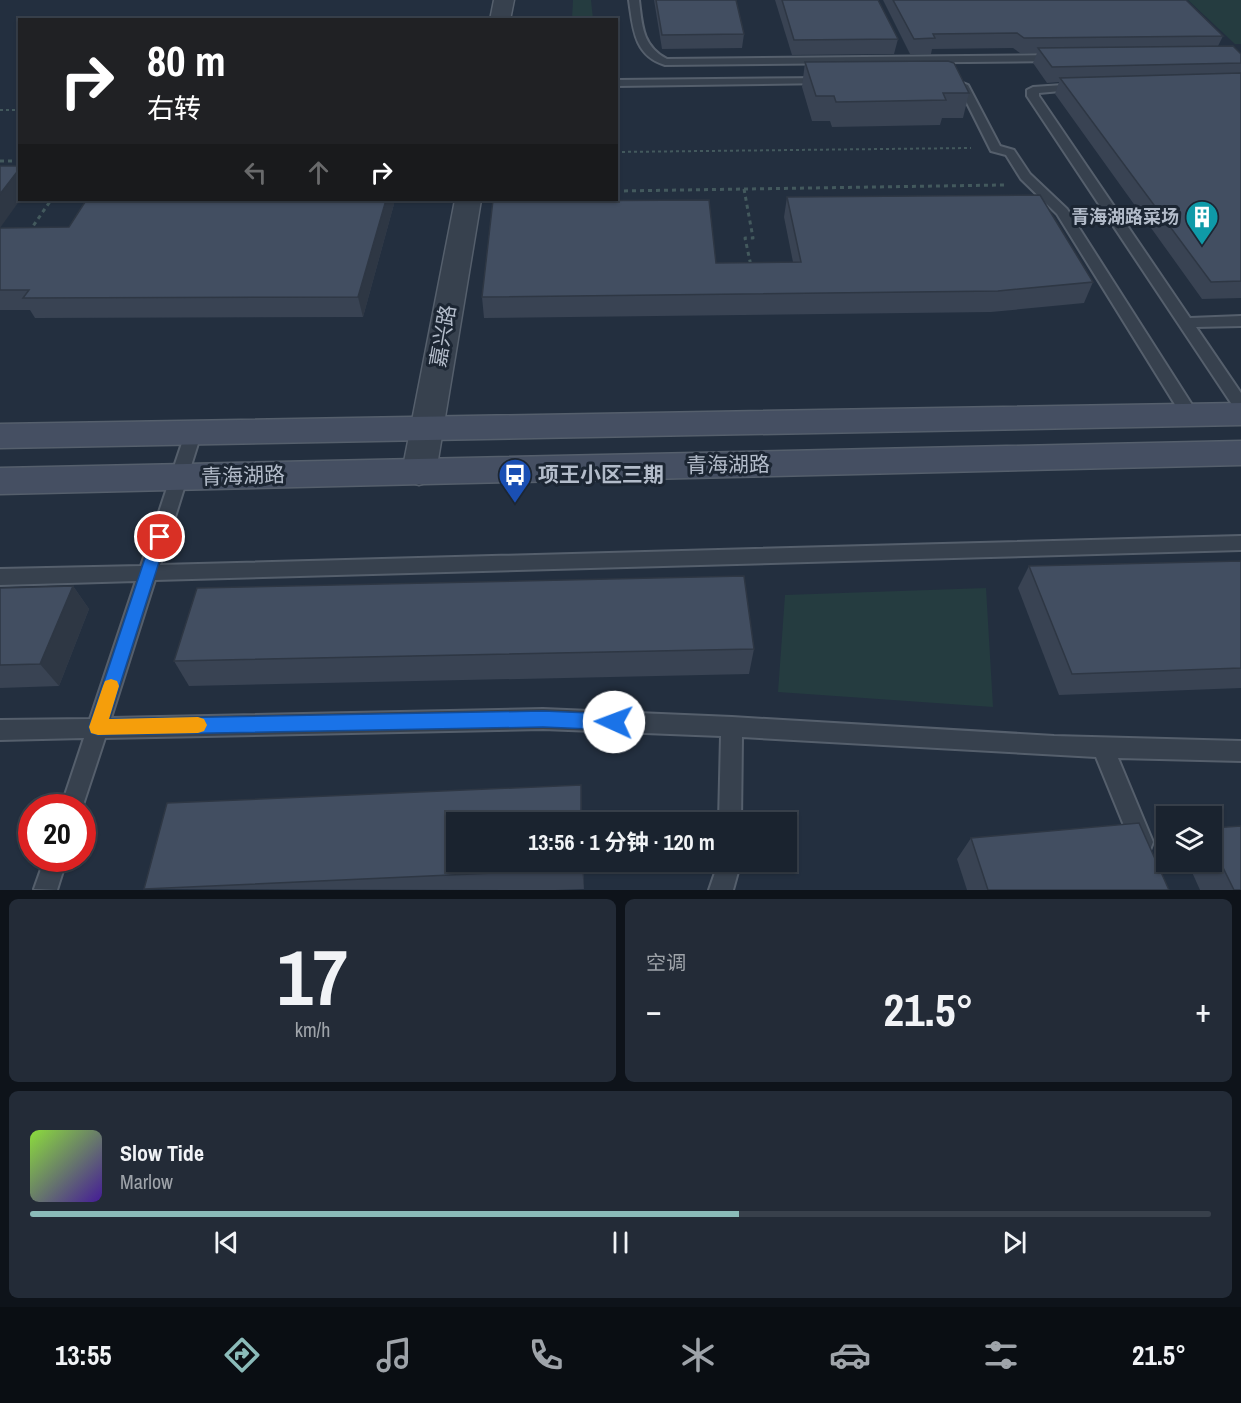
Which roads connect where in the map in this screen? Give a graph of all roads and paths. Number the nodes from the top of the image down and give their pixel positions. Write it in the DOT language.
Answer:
graph roads {
  1 [pos="504,0"];
  2 [pos="634,0"];
  3 [pos="500,18"];
  4 [pos="1067,57"];
  5 [pos="942,80"];
  6 [pos="838,81"];
  7 [pos="618,83"];
  8 [pos="1088,87"];
  9 [pos="0,110"];
  10 [pos="18,110"];
  11 [pos="995,148"];
  12 [pos="618,152"];
  13 [pos="0,161"];
  14 [pos="18,161"];
  15 [pos="1034,185"];
  16 [pos="744,189"];
  17 [pos="618,191"];
  18 [pos="50,201"];
  19 [pos="468,201"];
  20 [pos="27,236"];
  21 [pos="752,270"];
  22 [pos="1241,321"];
  23 [pos="1186,323"];
  24 [pos="1241,405"];
  25 [pos="1241,414"];
  26 [pos="1190,415"];
  27 [pos="426,430"];
  28 [pos="193,434"];
  29 [pos="0,436"];
  30 [pos="1241,453"];
  31 [pos="419,472"];
  32 [pos="179,478"];
  33 [pos="0,481"];
  34 [pos="1241,543"];
  35 [pos="148,572"];
  36 [pos="0,577"];
  37 [pos="98,727"];
  38 [pos="732,727"];
  39 [pos="0,730"];
  40 [pos="1103,748"];
  41 [pos="1241,751"];
  42 [pos="76,794"];
  43 [pos="730,812"];
  44 [pos="1149,857"];
  45 [pos="52,872"];
  46 [pos="727,872"];
  47 [pos="46,890"];
  48 [pos="721,890"];
  1 -- 3 [label="street"];
  2 -- 4 [label="lane"];
  5 -- 11 [label="lane"];
  6 -- 7 [label="lane"];
  8 -- 23 [label="lane"];
  9 -- 10 [label="path"];
  11 -- 12 [label="path"];
  11 -- 15 [label="lane"];
  13 -- 14 [label="path"];
  15 -- 16 [label="path"];
  15 -- 26 [label="lane"];
  16 -- 17 [label="path"];
  16 -- 21 [label="path"];
  18 -- 20 [label="path"];
  19 -- 27 [label="street, 嘉兴路"];
  22 -- 23 [label="lane"];
  23 -- 24 [label="lane"];
  25 -- 26 [label="main road, 青海湖路"];
  26 -- 27 [label="main road, 青海湖路"];
  27 -- 28 [label="main road, 青海湖路"];
  27 -- 31 [label="street, 嘉兴路"];
  28 -- 29 [label="main road, 青海湖路"];
  28 -- 32 [label="lane"];
  30 -- 31 [label="main road, 青海湖路"];
  31 -- 32 [label="main road, 青海湖路"];
  32 -- 33 [label="main road, 青海湖路"];
  32 -- 35 [label="lane"];
  34 -- 35 [label="lane"];
  35 -- 36 [label="lane"];
  35 -- 37 [label="lane"];
  37 -- 38 [label="lane"];
  37 -- 39 [label="lane"];
  37 -- 42 [label="lane"];
  38 -- 40 [label="lane"];
  38 -- 43 [label="lane"];
  40 -- 41 [label="lane"];
  40 -- 44 [label="lane"];
  45 -- 47 [label="lane"];
  46 -- 48 [label="lane"];
}
